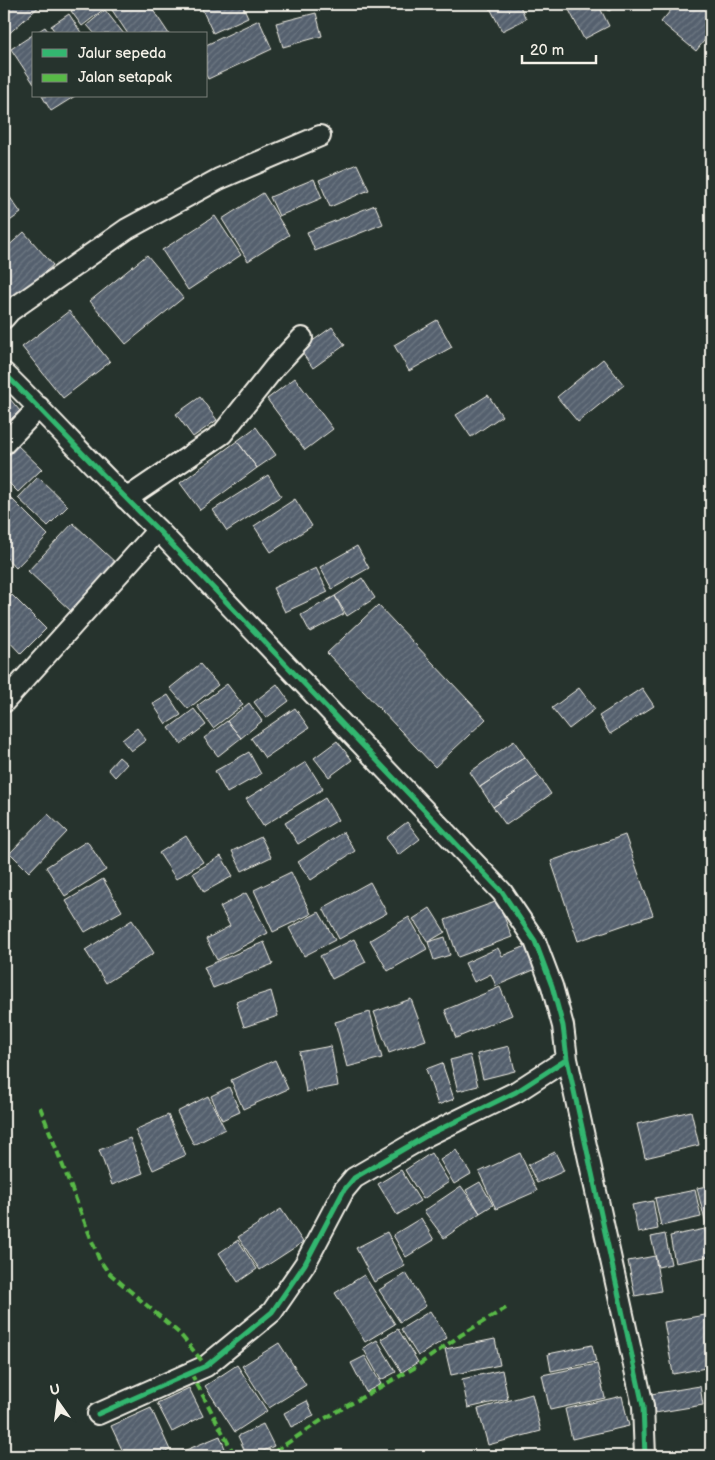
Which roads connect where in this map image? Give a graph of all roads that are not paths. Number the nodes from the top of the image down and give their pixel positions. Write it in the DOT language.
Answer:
graph roads {
  1 [pos="320,136"];
  2 [pos="4,318"];
  3 [pos="302,338"];
  4 [pos="4,373"];
  5 [pos="39,407"];
  6 [pos="4,444"];
  7 [pos="126,499"];
  8 [pos="158,530"];
  9 [pos="4,702"];
  10 [pos="567,1059"];
  11 [pos="98,1414"];
  12 [pos="645,1456"];
  1 -- 2 [label="street"];
  3 -- 7 [label="street"];
  4 -- 5 [label="street"];
  5 -- 6 [label="street"];
  5 -- 7 [label="street"];
  7 -- 8 [label="street"];
  8 -- 9 [label="street"];
  8 -- 10 [label="street"];
  10 -- 11 [label="street"];
  10 -- 12 [label="street"];
}
